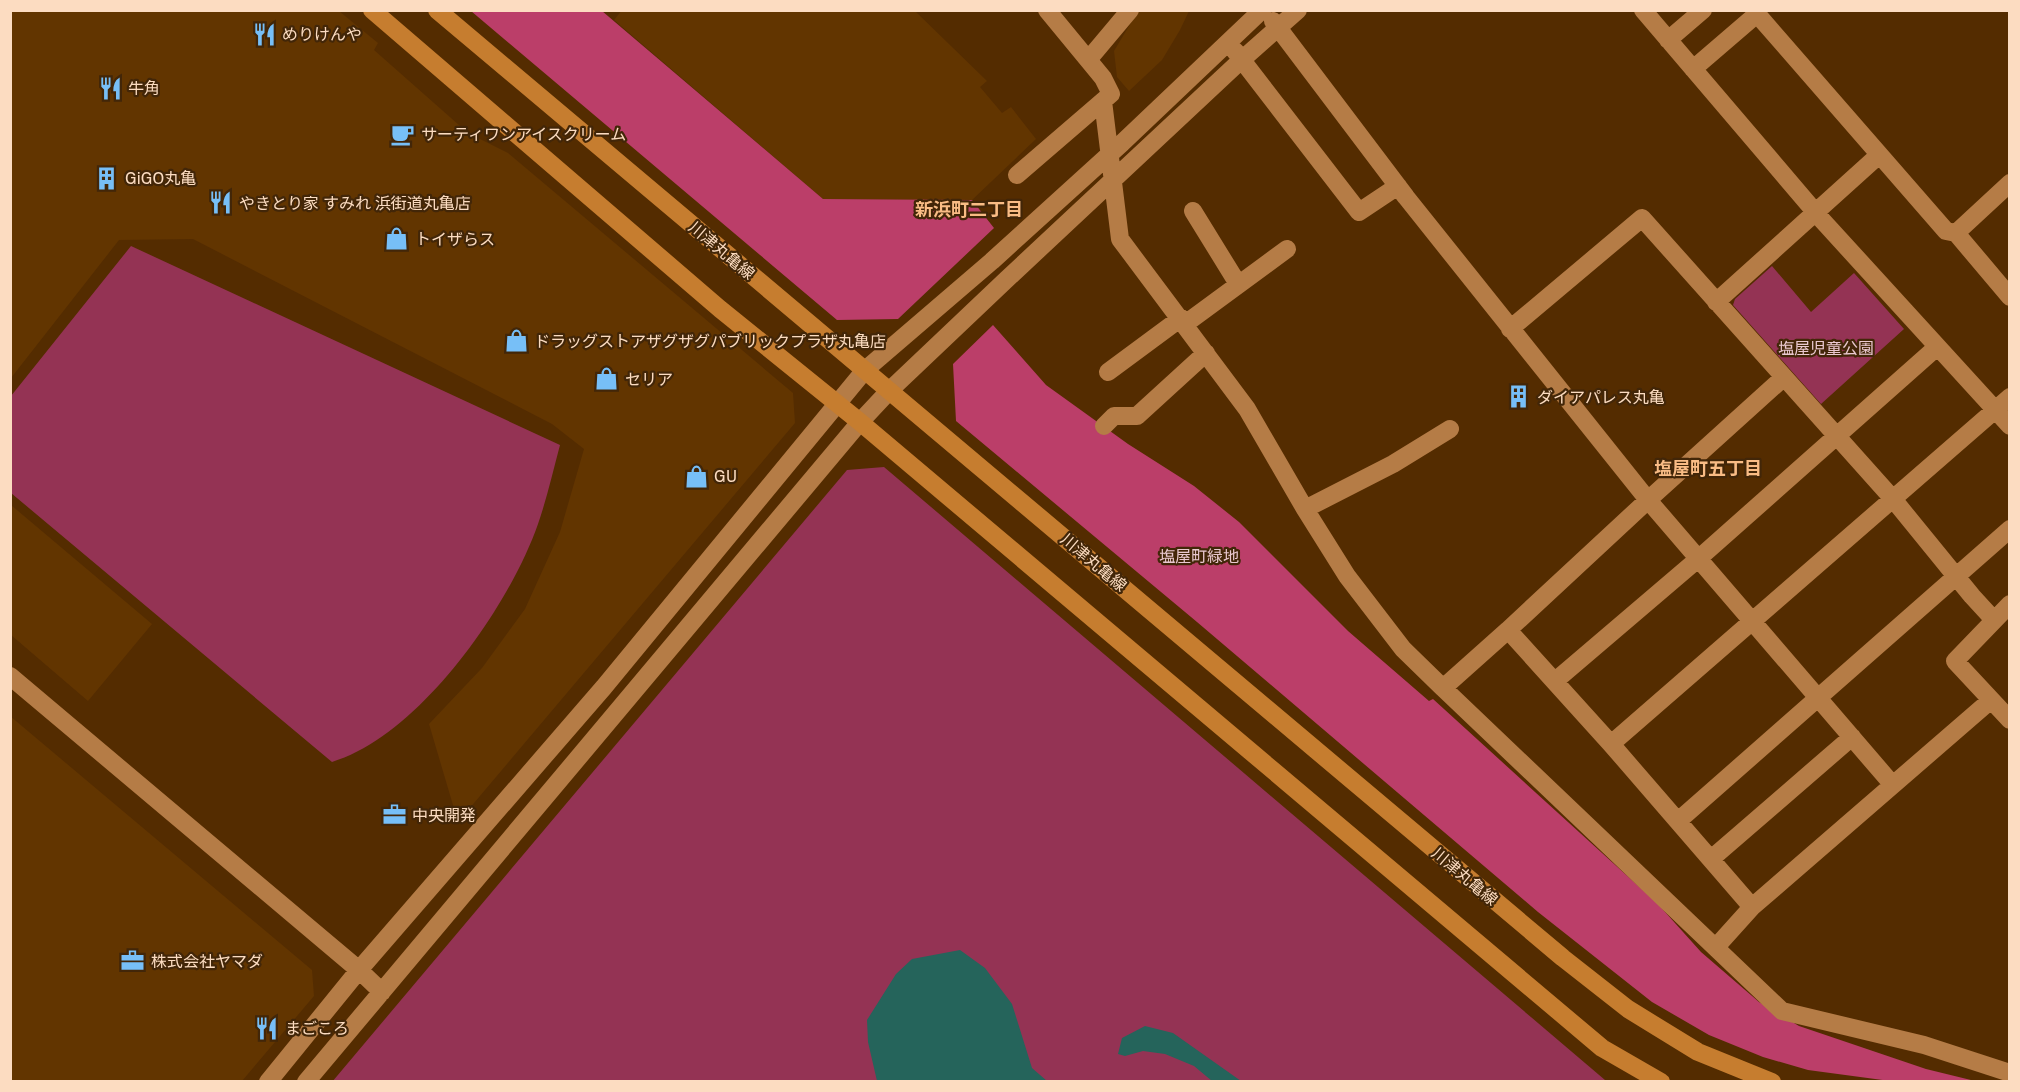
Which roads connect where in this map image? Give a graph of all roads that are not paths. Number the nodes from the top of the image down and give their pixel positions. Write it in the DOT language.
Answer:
graph roads {
  1 [pos="372,10"];
  2 [pos="437,10"];
  3 [pos="1047,10"];
  4 [pos="1130,10"];
  5 [pos="1263,10"];
  6 [pos="1298,10"];
  7 [pos="1643,10"];
  8 [pos="1703,10"];
  9 [pos="1279,29"];
  10 [pos="1668,40"];
  11 [pos="1228,43"];
  12 [pos="1088,60"];
  13 [pos="1242,60"];
  14 [pos="1693,69"];
  15 [pos="1103,101"];
  16 [pos="1108,155"];
  17 [pos="1879,155"];
  18 [pos="1017,175"];
  19 [pos="1112,183"];
  20 [pos="2010,183"];
  21 [pos="1398,186"];
  22 [pos="1192,211"];
  23 [pos="1816,212"];
  24 [pos="1956,233"];
  25 [pos="1287,249"];
  26 [pos="1238,284"];
  27 [pos="2010,297"];
  28 [pos="1716,302"];
  29 [pos="1183,321"];
  30 [pos="1510,329"];
  31 [pos="1937,347"];
  32 [pos="1206,352"];
  33 [pos="865,370"];
  34 [pos="1108,372"];
  35 [pos="1783,378"];
  36 [pos="889,391"];
  37 [pos="2010,397"];
  38 [pos="837,404"];
  39 [pos="1994,410"];
  40 [pos="860,422"];
  41 [pos="1104,426"];
  42 [pos="2010,426"];
  43 [pos="1450,429"];
  44 [pos="1836,437"];
  45 [pos="1893,499"];
  46 [pos="1648,500"];
  47 [pos="1305,509"];
  48 [pos="2010,529"];
  49 [pos="1698,559"];
  50 [pos="1956,577"];
  51 [pos="2010,604"];
  52 [pos="1994,620"];
  53 [pos="1752,622"];
  54 [pos="1508,630"];
  55 [pos="10,676"];
  56 [pos="1555,681"];
  57 [pos="1443,688"];
  58 [pos="1818,698"];
  59 [pos="1991,700"];
  60 [pos="2010,720"];
  61 [pos="1852,737"];
  62 [pos="1611,744"];
  63 [pos="1892,784"];
  64 [pos="1678,821"];
  65 [pos="1711,859"];
  66 [pos="1752,907"];
  67 [pos="1716,947"];
  68 [pos="359,970"];
  69 [pos="382,992"];
  70 [pos="2010,1073"];
  71 [pos="268,1082"];
  72 [pos="306,1082"];
  73 [pos="1661,1082"];
  74 [pos="1772,1082"];
  1 -- 38 [label="main road"];
  2 -- 33 [label="main road, 川津丸亀線"];
  3 -- 12 [label="street"];
  4 -- 12 [label="street"];
  5 -- 9 [label="street"];
  5 -- 11 [label="street"];
  6 -- 9 [label="street"];
  7 -- 10 [label="street"];
  8 -- 10 [label="street"];
  9 -- 13 [label="street"];
  9 -- 21 [label="street"];
  10 -- 14 [label="street"];
  11 -- 13 [label="street"];
  11 -- 16 [label="street"];
  12 -- 15 [label="street"];
  13 -- 19 [label="street"];
  13 -- 21 [label="street"];
  14 -- 17 [label="street"];
  14 -- 23 [label="street"];
  15 -- 16 [label="street"];
  15 -- 18 [label="street"];
  16 -- 19 [label="street"];
  16 -- 33 [label="street"];
  17 -- 23 [label="street"];
  17 -- 24 [label="street"];
  19 -- 29 [label="street"];
  19 -- 36 [label="street"];
  20 -- 24 [label="street"];
  21 -- 30 [label="street"];
  22 -- 26 [label="street"];
  23 -- 28 [label="street"];
  23 -- 31 [label="street"];
  24 -- 27 [label="street"];
  25 -- 26 [label="street"];
  26 -- 29 [label="street"];
  28 -- 30 [label="street"];
  28 -- 35 [label="street"];
  29 -- 32 [label="street"];
  29 -- 34 [label="street"];
  30 -- 46 [label="street"];
  31 -- 39 [label="street"];
  31 -- 44 [label="street"];
  32 -- 41 [label="street"];
  32 -- 47 [label="street"];
  33 -- 36 [label="main road, 川津丸亀線"];
  33 -- 38 [label="street"];
  35 -- 44 [label="street"];
  35 -- 46 [label="street"];
  36 -- 40 [label="street"];
  36 -- 74 [label="main road, 川津丸亀線"];
  37 -- 39 [label="street"];
  38 -- 40 [label="main road"];
  38 -- 68 [label="street"];
  39 -- 42 [label="street"];
  39 -- 45 [label="street"];
  40 -- 69 [label="street"];
  40 -- 73 [label="main road"];
  43 -- 47 [label="street"];
  44 -- 45 [label="street"];
  44 -- 49 [label="street"];
  45 -- 50 [label="street"];
  45 -- 53 [label="street"];
  46 -- 49 [label="street"];
  46 -- 54 [label="street"];
  47 -- 57 [label="street"];
  48 -- 50 [label="street"];
  49 -- 53 [label="street"];
  49 -- 56 [label="street"];
  50 -- 52 [label="street"];
  50 -- 58 [label="street"];
  51 -- 52 [label="street"];
  52 -- 59 [label="street"];
  53 -- 58 [label="street"];
  53 -- 62 [label="street"];
  54 -- 56 [label="street"];
  54 -- 57 [label="street"];
  55 -- 68 [label="street"];
  56 -- 62 [label="street"];
  57 -- 67 [label="street"];
  58 -- 61 [label="street"];
  58 -- 64 [label="street"];
  59 -- 60 [label="street"];
  59 -- 63 [label="street"];
  61 -- 63 [label="street"];
  61 -- 65 [label="street"];
  62 -- 64 [label="street"];
  63 -- 66 [label="street"];
  64 -- 65 [label="street"];
  65 -- 66 [label="street"];
  66 -- 67 [label="street"];
  67 -- 70 [label="street"];
  68 -- 69 [label="street"];
  68 -- 71 [label="street"];
  69 -- 72 [label="street"];
}
